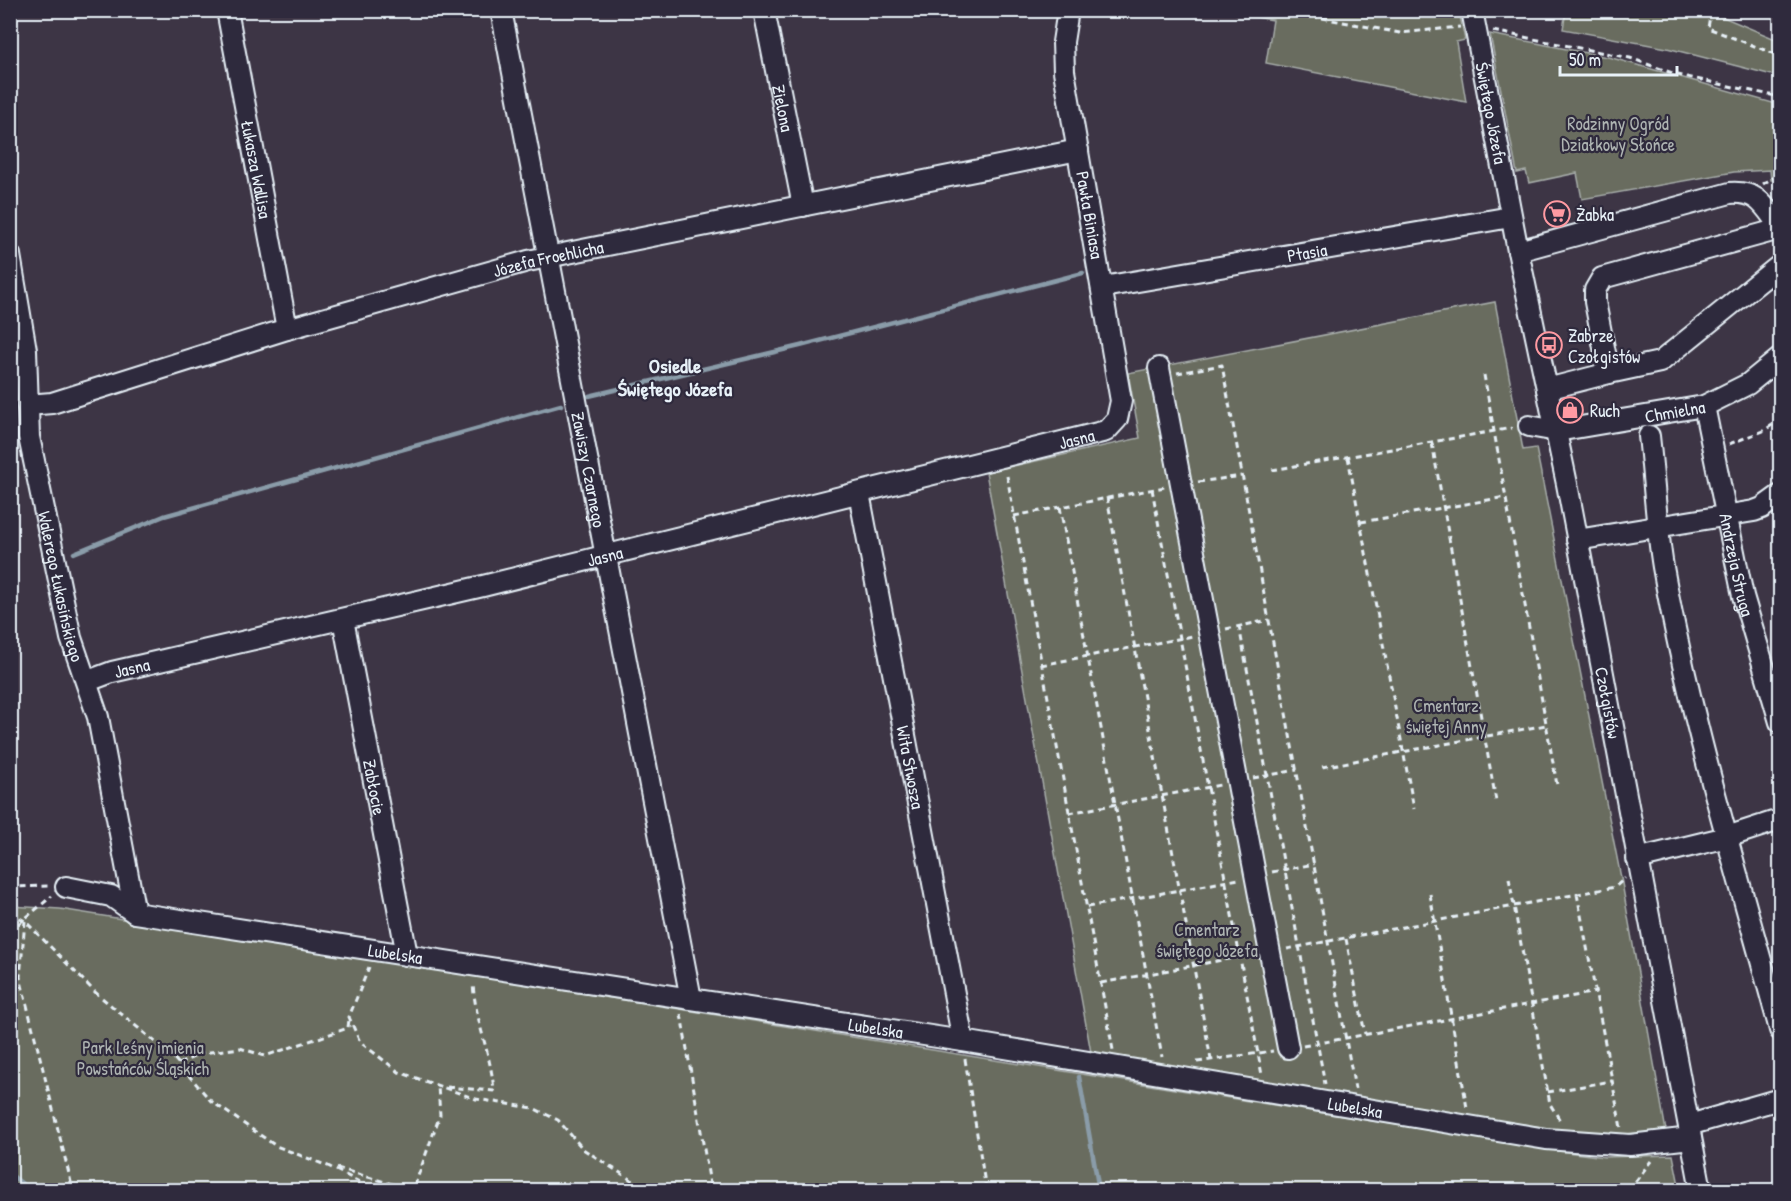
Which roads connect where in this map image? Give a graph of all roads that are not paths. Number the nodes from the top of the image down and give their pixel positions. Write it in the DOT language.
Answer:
graph roads {
  1 [pos="227,10"];
  2 [pos="501,10"];
  3 [pos="764,10"];
  4 [pos="1068,10"];
  5 [pos="1474,19"];
  6 [pos="1078,150"];
  7 [pos="803,206"];
  8 [pos="1511,217"];
  9 [pos="1780,228"];
  10 [pos="1518,251"];
  11 [pos="10,255"];
  12 [pos="549,256"];
  13 [pos="1780,265"];
  14 [pos="1103,287"];
  15 [pos="287,329"];
  16 [pos="1778,366"];
  17 [pos="1160,372"];
  18 [pos="1609,374"];
  19 [pos="1548,389"];
  20 [pos="27,405"];
  21 [pos="1704,406"];
  22 [pos="1117,418"];
  23 [pos="1529,426"];
  24 [pos="1557,431"];
  25 [pos="1649,436"];
  26 [pos="859,493"];
  27 [pos="1780,495"];
  28 [pos="1726,516"];
  29 [pos="1659,527"];
  30 [pos="1577,540"];
  31 [pos="605,556"];
  32 [pos="343,620"];
  33 [pos="88,681"];
  34 [pos="1780,722"];
  35 [pos="1773,822"];
  36 [pos="1727,837"];
  37 [pos="1637,859"];
  38 [pos="66,887"];
  39 [pos="135,913"];
  40 [pos="406,955"];
  41 [pos="685,998"];
  42 [pos="1780,1030"];
  43 [pos="963,1041"];
  44 [pos="1288,1048"];
  45 [pos="1780,1099"];
  46 [pos="1690,1131"];
  47 [pos="1701,1191"];
  1 -- 15 [label="street, Łukasza Wallisa"];
  2 -- 12 [label="street, Zawiszy Czarnego"];
  3 -- 7 [label="street, Zielona"];
  4 -- 6 [label="street, Pawła Biniasa"];
  5 -- 8 [label="street, Świętego Józefa"];
  6 -- 7 [label="street, Józefa Froehlicha"];
  6 -- 14 [label="street, Pawła Biniasa"];
  7 -- 12 [label="street, Józefa Froehlicha"];
  8 -- 10 [label="street, Czołgistów"];
  8 -- 14 [label="street, Ptasia"];
  9 -- 10 [label="street"];
  9 -- 18 [label="street"];
  10 -- 19 [label="street, Czołgistów"];
  11 -- 20 [label="street, Walerego Łukasińskiego"];
  12 -- 15 [label="street, Józefa Froehlicha"];
  12 -- 31 [label="street, Zawiszy Czarnego"];
  13 -- 18 [label="street"];
  14 -- 22 [label="street, Pawła Biniasa"];
  15 -- 20 [label="street, Józefa Froehlicha"];
  16 -- 21 [label="street, Chmielna"];
  17 -- 44 [label="street"];
  18 -- 19 [label="street"];
  19 -- 24 [label="street, Czołgistów"];
  20 -- 33 [label="street, Walerego Łukasińskiego"];
  21 -- 24 [label="street, Chmielna"];
  21 -- 28 [label="street, Andrzeja Struga"];
  22 -- 26 [label="street, Jasna"];
  23 -- 24 [label="street, Chmielna"];
  24 -- 30 [label="street, Czołgistów"];
  25 -- 29 [label="street"];
  26 -- 31 [label="street, Jasna"];
  26 -- 43 [label="street, Wita Stwosza"];
  27 -- 28 [label="street"];
  28 -- 29 [label="street"];
  28 -- 34 [label="street, Andrzeja Struga"];
  29 -- 30 [label="street"];
  29 -- 36 [label="street"];
  30 -- 37 [label="street, Czołgistów"];
  31 -- 32 [label="street, Jasna"];
  31 -- 41 [label="street, Zawiszy Czarnego"];
  32 -- 33 [label="street, Jasna"];
  32 -- 40 [label="street, Zabłocie"];
  33 -- 39 [label="street, Walerego Łukasińskiego"];
  35 -- 36 [label="street"];
  36 -- 37 [label="street"];
  36 -- 42 [label="street"];
  37 -- 46 [label="street, Czołgistów"];
  38 -- 39 [label="street, Lubelska"];
  39 -- 40 [label="street, Lubelska"];
  40 -- 41 [label="street, Lubelska"];
  41 -- 43 [label="street, Lubelska"];
  43 -- 46 [label="street, Lubelska"];
  45 -- 46 [label="street, Lubelska"];
  46 -- 47 [label="street, Czołgistów"];
}
